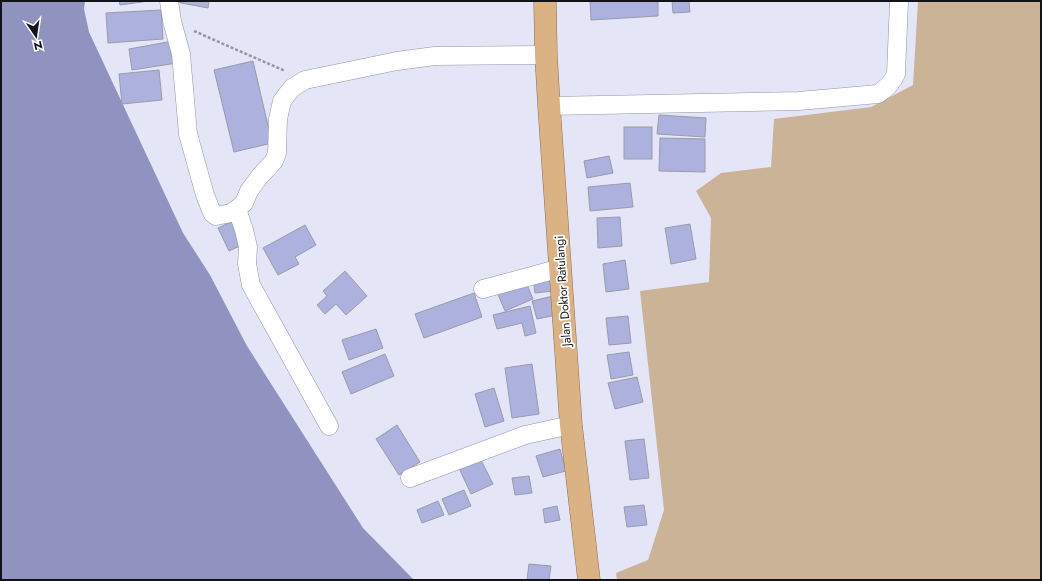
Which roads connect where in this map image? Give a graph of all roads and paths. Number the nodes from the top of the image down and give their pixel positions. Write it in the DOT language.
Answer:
graph roads {
  1 [pos="170,1"];
  2 [pos="545,1"];
  3 [pos="899,1"];
  4 [pos="172,21"];
  5 [pos="546,55"];
  6 [pos="306,80"];
  7 [pos="549,106"];
  8 [pos="237,209"];
  9 [pos="561,268"];
  10 [pos="483,289"];
  11 [pos="571,425"];
  12 [pos="329,426"];
  13 [pos="410,478"];
  14 [pos="589,580"];
  1 -- 4 [label="street"];
  2 -- 5 [label="highway, Jalan Doktor Ratulangi"];
  3 -- 7 [label="street"];
  4 -- 6 [label="path"];
  4 -- 8 [label="street"];
  5 -- 6 [label="street"];
  5 -- 7 [label="highway, Jalan Doktor Ratulangi"];
  6 -- 8 [label="street"];
  7 -- 9 [label="highway, Jalan Doktor Ratulangi"];
  8 -- 12 [label="street"];
  9 -- 10 [label="street"];
  9 -- 11 [label="highway, Jalan Doktor Ratulangi"];
  11 -- 13 [label="street"];
  11 -- 14 [label="highway, Jalan Doktor Ratulangi"];
}
